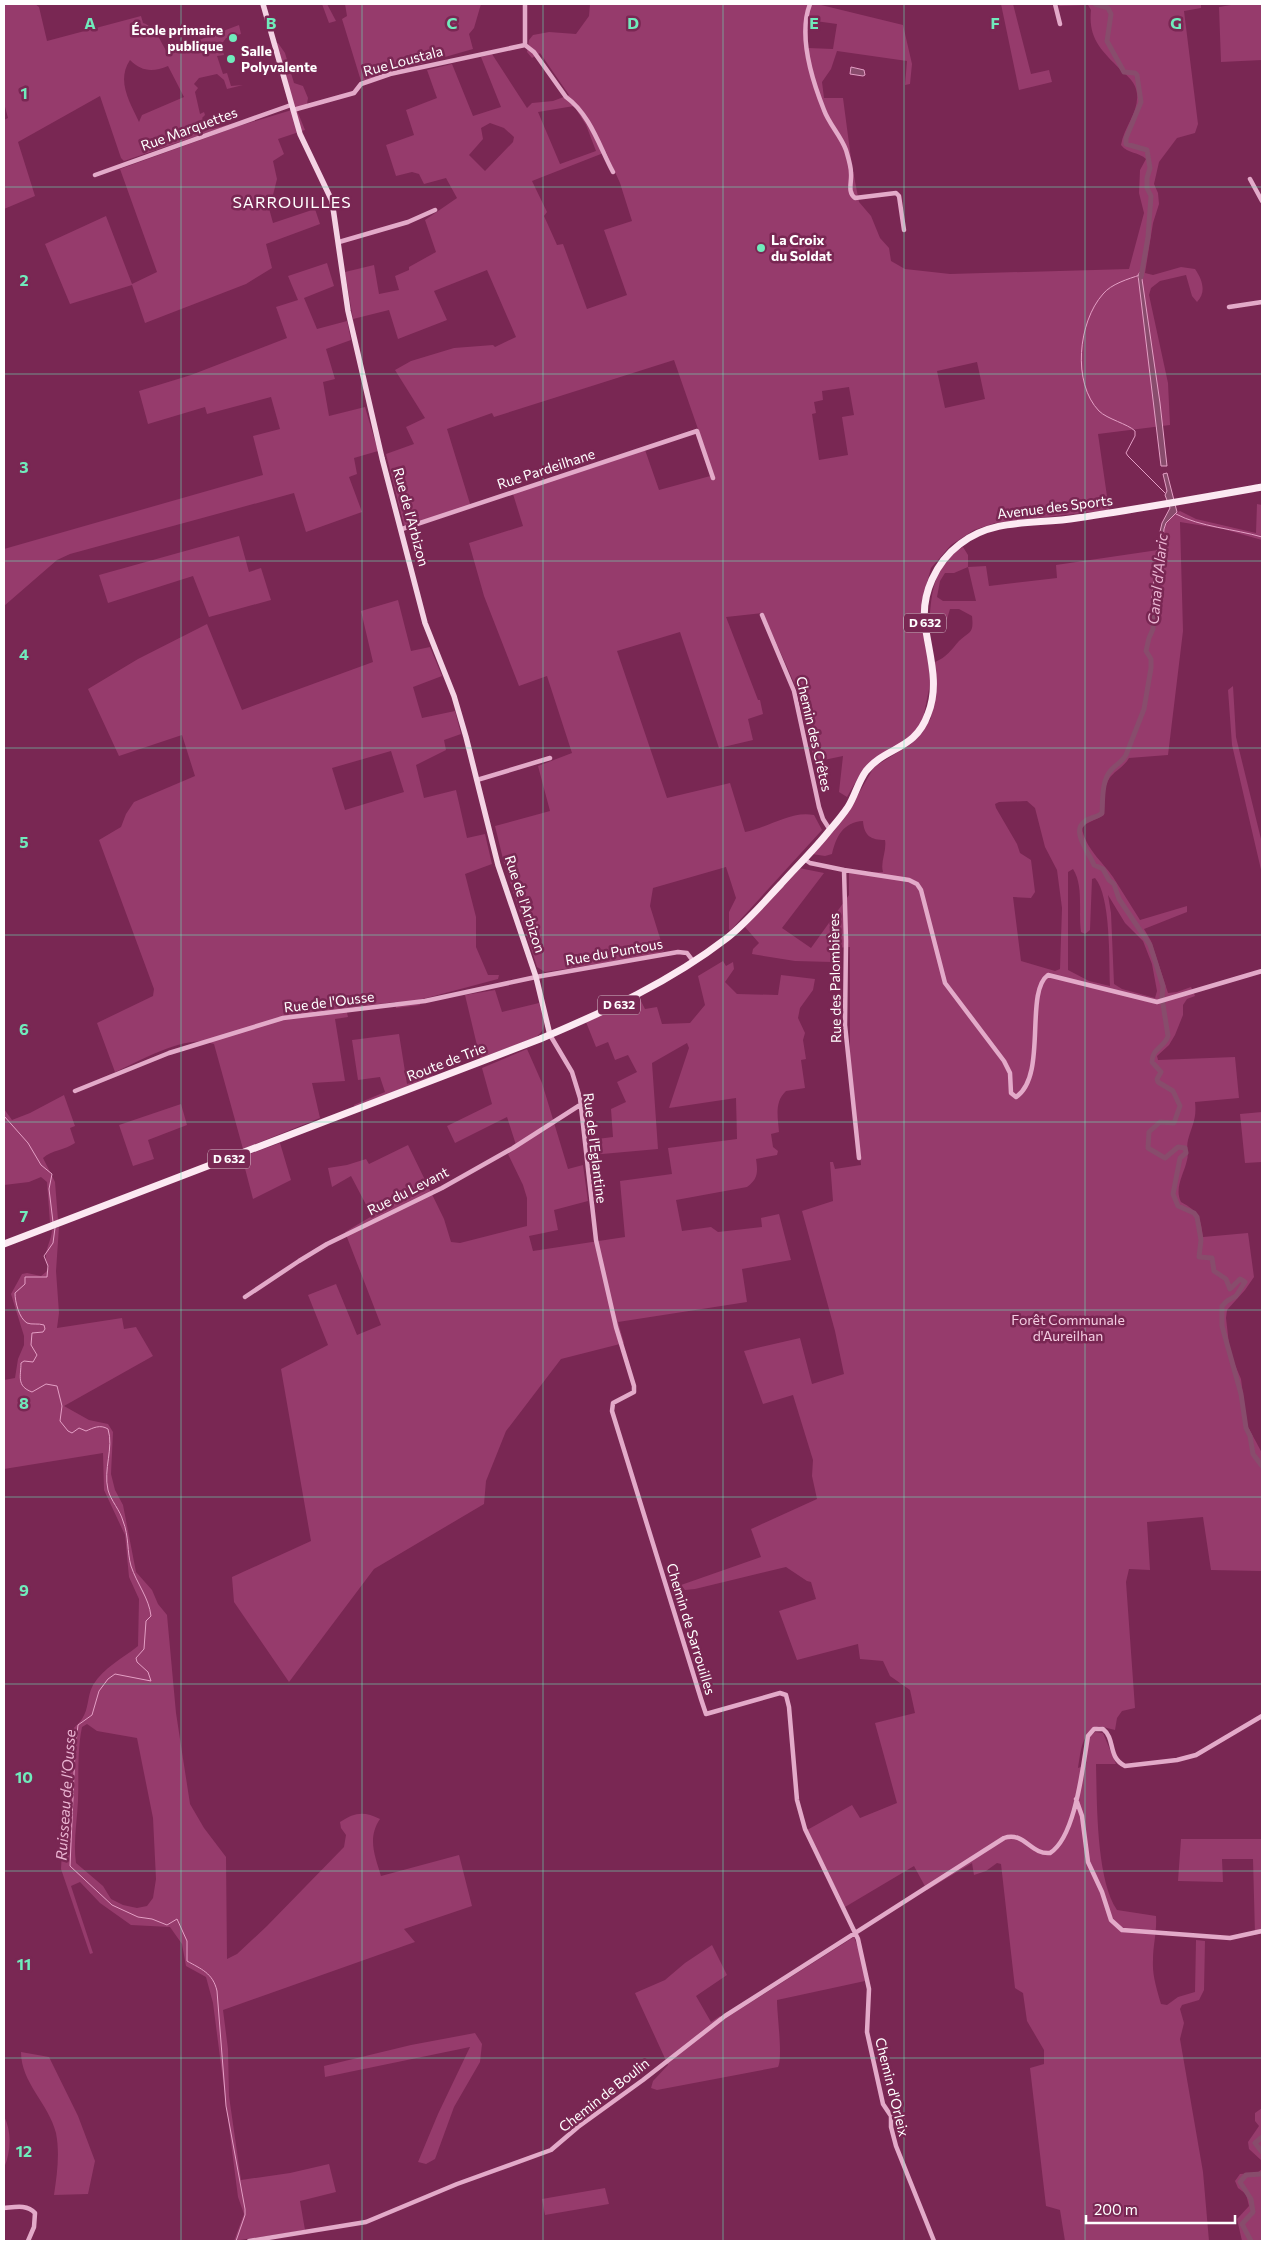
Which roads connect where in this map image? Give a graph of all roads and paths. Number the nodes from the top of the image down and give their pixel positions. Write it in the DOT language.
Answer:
graph roads {
  1 [pos="263,4"];
  2 [pos="525,4"];
  3 [pos="810,4"];
  4 [pos="1055,4"];
  5 [pos="1060,24"];
  6 [pos="525,45"];
  7 [pos="292,108"];
  8 [pos="613,172"];
  9 [pos="95,175"];
  10 [pos="1250,179"];
  11 [pos="1262,201"];
  12 [pos="435,210"];
  13 [pos="904,230"];
  14 [pos="339,242"];
  15 [pos="1262,302"];
  16 [pos="1229,307"];
  17 [pos="712,478"];
  18 [pos="1262,487"];
  19 [pos="402,529"];
  20 [pos="762,615"];
  21 [pos="550,758"];
  22 [pos="478,780"];
  23 [pos="830,830"];
  24 [pos="804,859"];
  25 [pos="844,870"];
  26 [pos="693,961"];
  27 [pos="1262,971"];
  28 [pos="536,977"];
  29 [pos="550,1035"];
  30 [pos="75,1091"];
  31 [pos="580,1106"];
  32 [pos="859,1158"];
  33 [pos="596,1240"];
  34 [pos="4,1244"];
  35 [pos="245,1297"];
  36 [pos="1262,1716"];
  37 [pos="1076,1799"];
  38 [pos="1262,1931"];
  39 [pos="854,1933"];
  40 [pos="4,2208"];
  41 [pos="28,2241"];
  42 [pos="249,2241"];
  43 [pos="934,2241"];
  1 -- 7 [label="street, Rue de l'Arbizon"];
  2 -- 6 [label="street"];
  3 -- 13 [label="street"];
  4 -- 5 [label="street"];
  6 -- 7 [label="street, Rue Loustala"];
  6 -- 8 [label="street"];
  7 -- 9 [label="street, Rue Marquettes"];
  7 -- 14 [label="street, Rue de l'Arbizon"];
  10 -- 11 [label="street"];
  12 -- 14 [label="street"];
  14 -- 19 [label="street, Rue de l'Arbizon"];
  15 -- 16 [label="street"];
  17 -- 19 [label="street, Rue Pardeilhane"];
  18 -- 23 [label="main road, Avenue des Sports / D 632"];
  19 -- 22 [label="street, Rue de l'Arbizon"];
  20 -- 23 [label="street, Chemin des Crêtes"];
  21 -- 22 [label="street"];
  22 -- 28 [label="street, Rue de l'Arbizon"];
  23 -- 24 [label="main road, D 632"];
  24 -- 25 [label="street"];
  24 -- 26 [label="main road, Route de Trie / D 632"];
  25 -- 27 [label="street"];
  25 -- 32 [label="street, Rue des Palombières"];
  26 -- 28 [label="street, Rue du Puntous"];
  26 -- 29 [label="main road, Route de Trie / D 632"];
  28 -- 29 [label="street, Rue de l'Arbizon"];
  28 -- 30 [label="street, Rue de l'Ousse"];
  29 -- 31 [label="street, Rue de l'Eglantine"];
  29 -- 34 [label="main road, Route de Trie / D 632"];
  31 -- 33 [label="street, Rue de l'Eglantine"];
  31 -- 35 [label="street, Rue du Levant"];
  33 -- 39 [label="street, Chemin de Sarrouilles"];
  36 -- 37 [label="street"];
  37 -- 38 [label="street"];
  37 -- 39 [label="street, Chemin de Boulin"];
  39 -- 42 [label="street, Chemin de Boulin"];
  39 -- 43 [label="street, Chemin d'Orleix"];
  40 -- 41 [label="street"];
}
